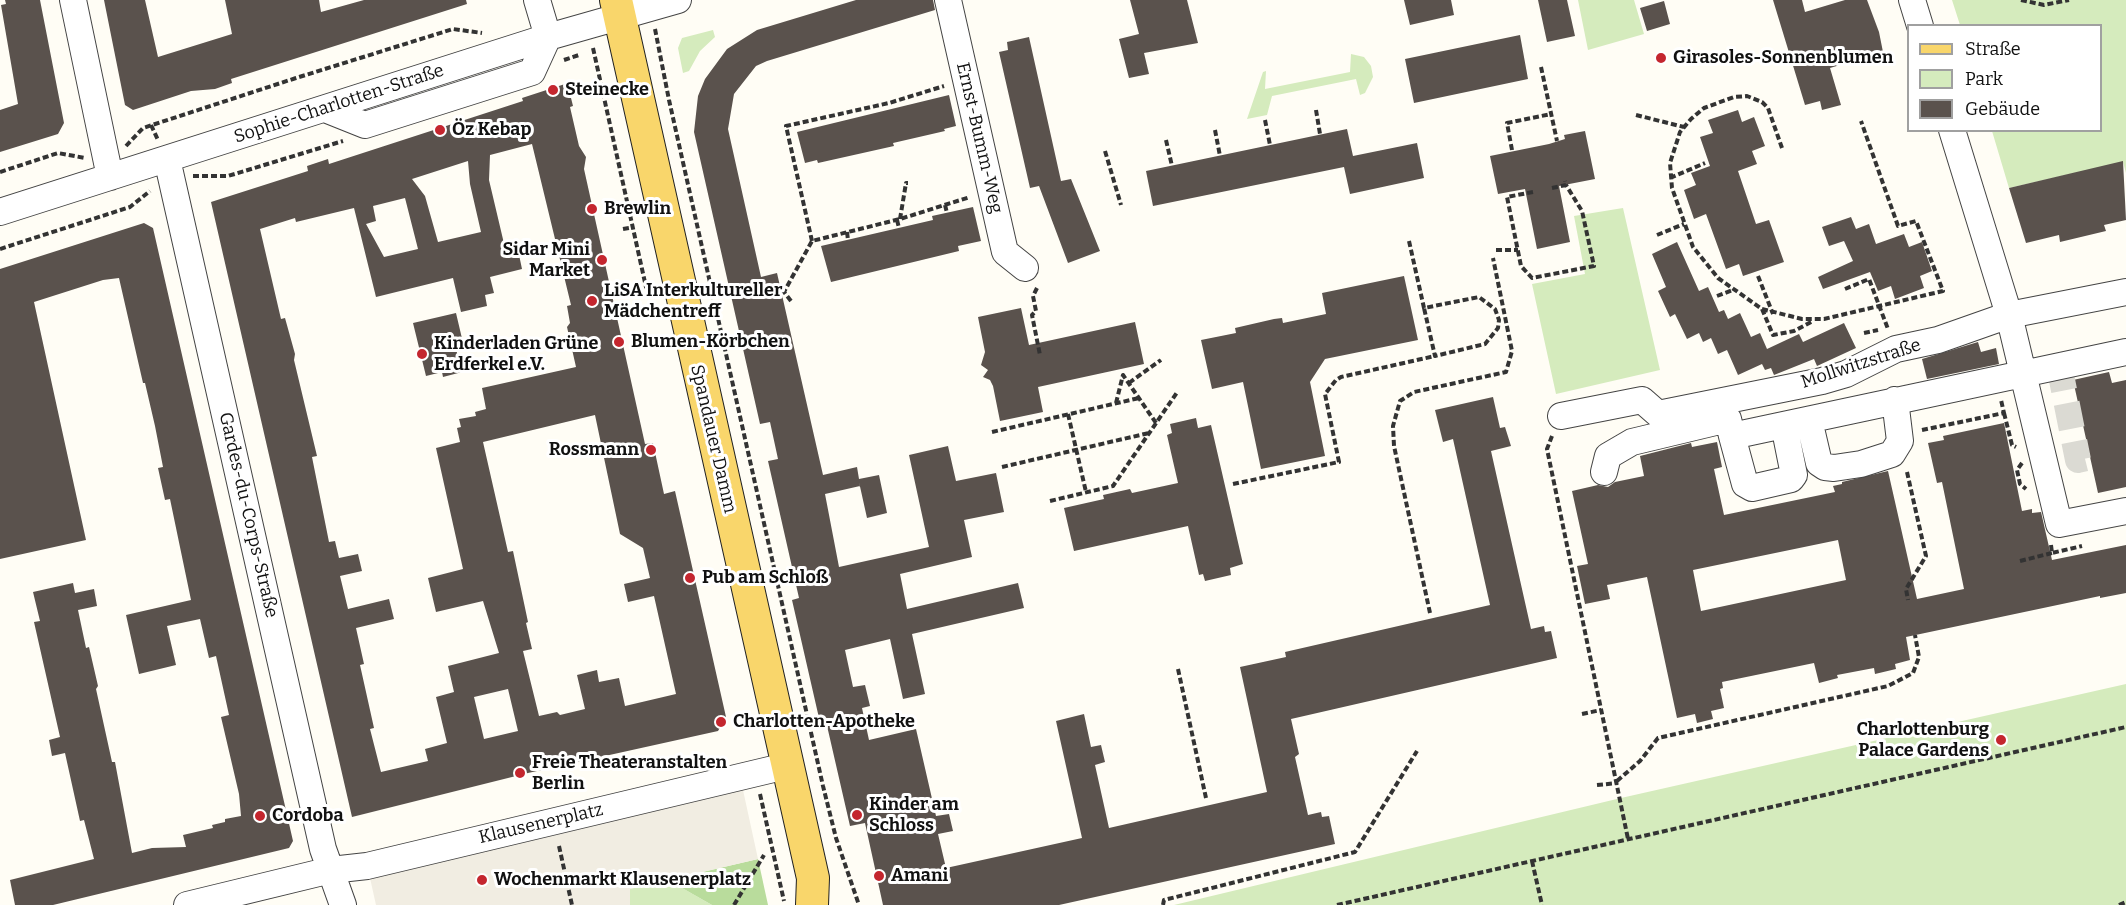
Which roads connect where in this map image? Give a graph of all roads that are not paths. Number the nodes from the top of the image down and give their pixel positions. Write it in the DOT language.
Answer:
graph roads {
  1 [pos="73,0"];
  2 [pos="537,0"];
  3 [pos="678,0"];
  4 [pos="948,0"];
  5 [pos="1912,0"];
  6 [pos="617,8"];
  7 [pos="1919,24"];
  8 [pos="548,37"];
  9 [pos="1953,132"];
  10 [pos="167,159"];
  11 [pos="110,177"];
  12 [pos="0,212"];
  13 [pos="1031,277"];
  14 [pos="2126,292"];
  15 [pos="2010,315"];
  16 [pos="2126,352"];
  17 [pos="2025,373"];
  18 [pos="1895,400"];
  19 [pos="1561,416"];
  20 [pos="1797,422"];
  21 [pos="1732,436"];
  22 [pos="1819,463"];
  23 [pos="1604,472"];
  24 [pos="1794,475"];
  25 [pos="2126,511"];
  26 [pos="786,766"];
  27 [pos="331,870"];
  28 [pos="812,892"];
  29 [pos="186,905"];
  30 [pos="343,905"];
  31 [pos="830,905"];
  1 -- 11 [label="street"];
  2 -- 8 [label="street"];
  3 -- 6 [label="street, Sophie-Charlotten-Straße"];
  4 -- 13 [label="street, Ernst-Bumm-Weg"];
  5 -- 7 [label="street"];
  6 -- 8 [label="street, Sophie-Charlotten-Straße"];
  6 -- 26 [label="main road, Spandauer Damm"];
  8 -- 10 [label="street, Sophie-Charlotten-Straße"];
  9 -- 15 [label="street"];
  10 -- 11 [label="street, Sophie-Charlotten-Straße"];
  10 -- 27 [label="street, Gardes-du-Corps-Straße"];
  11 -- 12 [label="street, Sophie-Charlotten-Straße"];
  14 -- 15 [label="street, Mollwitzstraße"];
  15 -- 17 [label="street"];
  15 -- 19 [label="street, Mollwitzstraße"];
  16 -- 17 [label="street"];
  17 -- 18 [label="street"];
  17 -- 25 [label="street"];
  18 -- 20 [label="street"];
  18 -- 22 [label="street"];
  20 -- 21 [label="street"];
  20 -- 22 [label="street"];
  20 -- 24 [label="street"];
  21 -- 23 [label="street"];
  21 -- 24 [label="street"];
  22 -- 24 [label="street"];
  26 -- 27 [label="street, Klausenerplatz"];
  26 -- 28 [label="main road, Spandauer Damm"];
  27 -- 29 [label="street, Klausenerplatz"];
  27 -- 30 [label="street"];
  28 -- 31 [label="main road, Spandauer Damm"];
}
